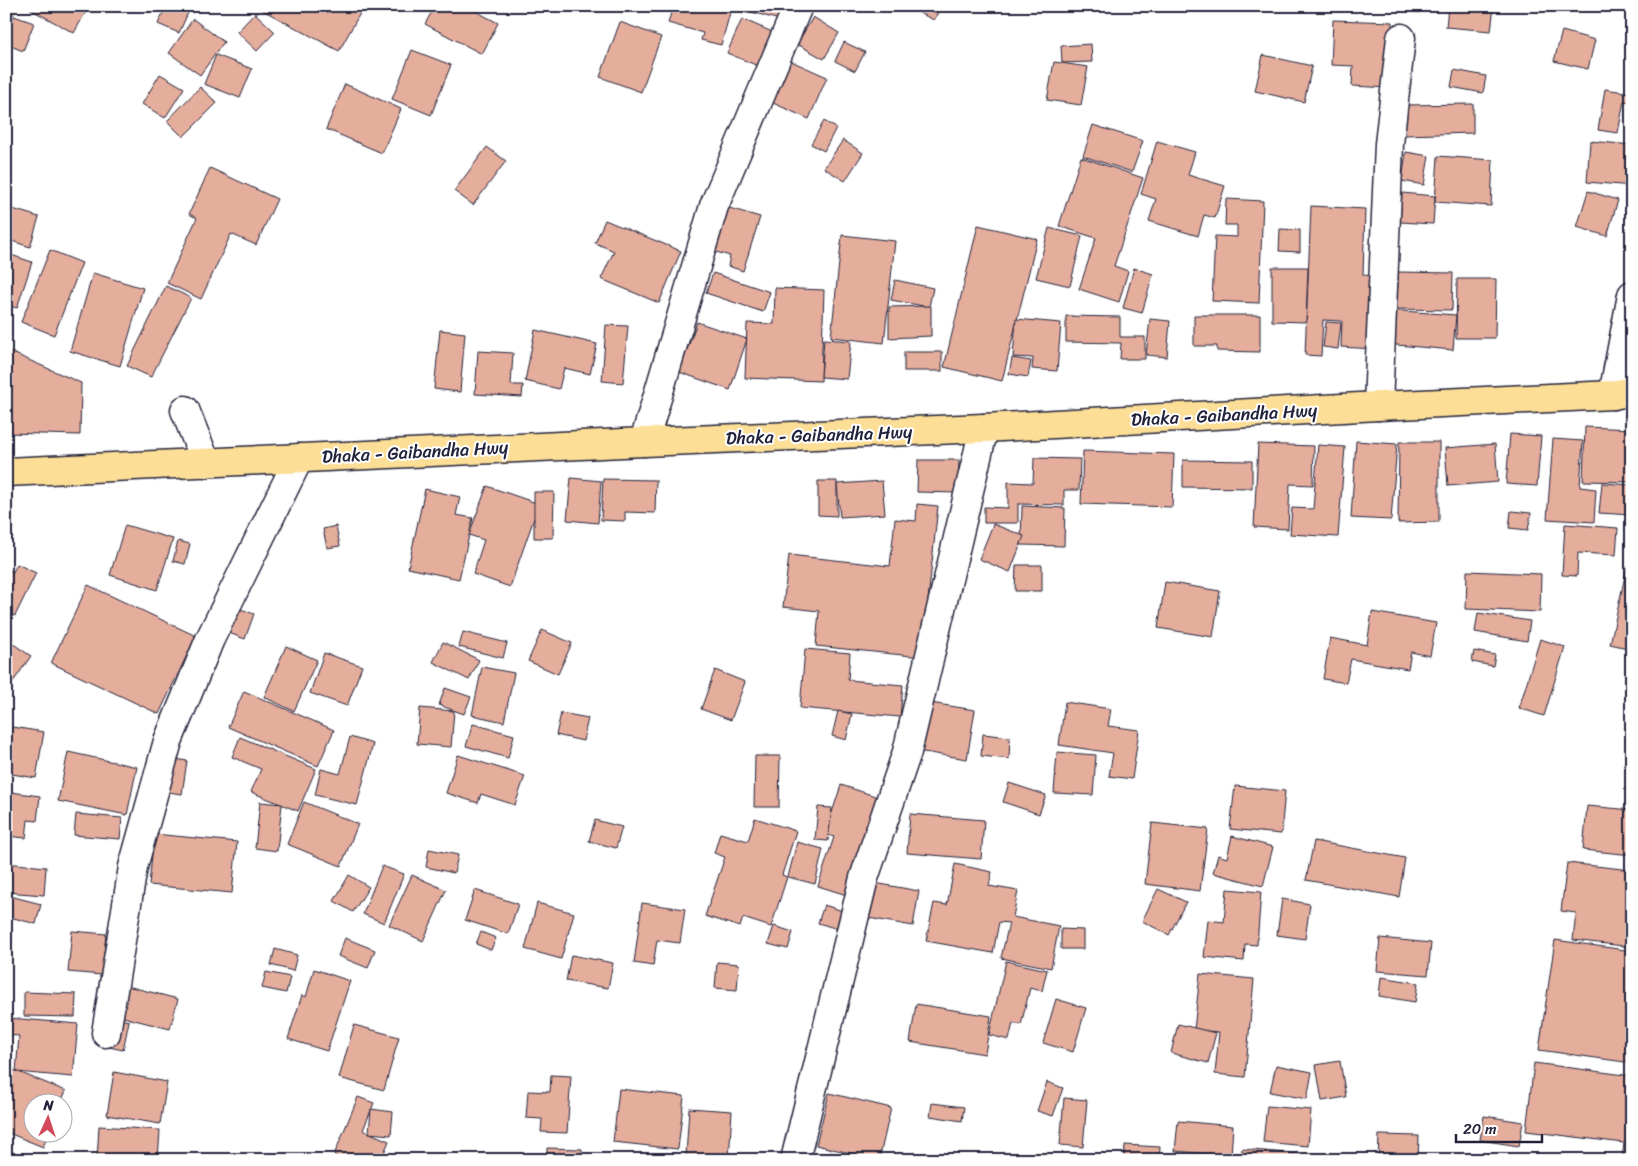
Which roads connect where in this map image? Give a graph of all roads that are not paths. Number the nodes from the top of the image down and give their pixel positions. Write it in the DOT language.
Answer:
graph roads {
  1 [pos="798,6"];
  2 [pos="1400,38"];
  3 [pos="1632,295"];
  4 [pos="1622,393"];
  5 [pos="1378,406"];
  6 [pos="185,410"];
  7 [pos="984,428"];
  8 [pos="644,442"];
  9 [pos="299,458"];
  10 [pos="206,463"];
  11 [pos="6,472"];
  12 [pos="106,1033"];
  13 [pos="796,1160"];
  1 -- 8 [label="street"];
  2 -- 5 [label="street"];
  3 -- 4 [label="street"];
  4 -- 5 [label="main road, Dhaka - Gaibandha Hwy"];
  5 -- 7 [label="main road, Dhaka - Gaibandha Hwy"];
  6 -- 10 [label="street"];
  7 -- 8 [label="main road, Dhaka - Gaibandha Hwy"];
  7 -- 13 [label="street"];
  8 -- 9 [label="main road, Dhaka - Gaibandha Hwy"];
  9 -- 10 [label="main road, Dhaka - Gaibandha Hwy"];
  9 -- 12 [label="street"];
  10 -- 11 [label="main road, Dhaka - Gaibandha Hwy"];
}
